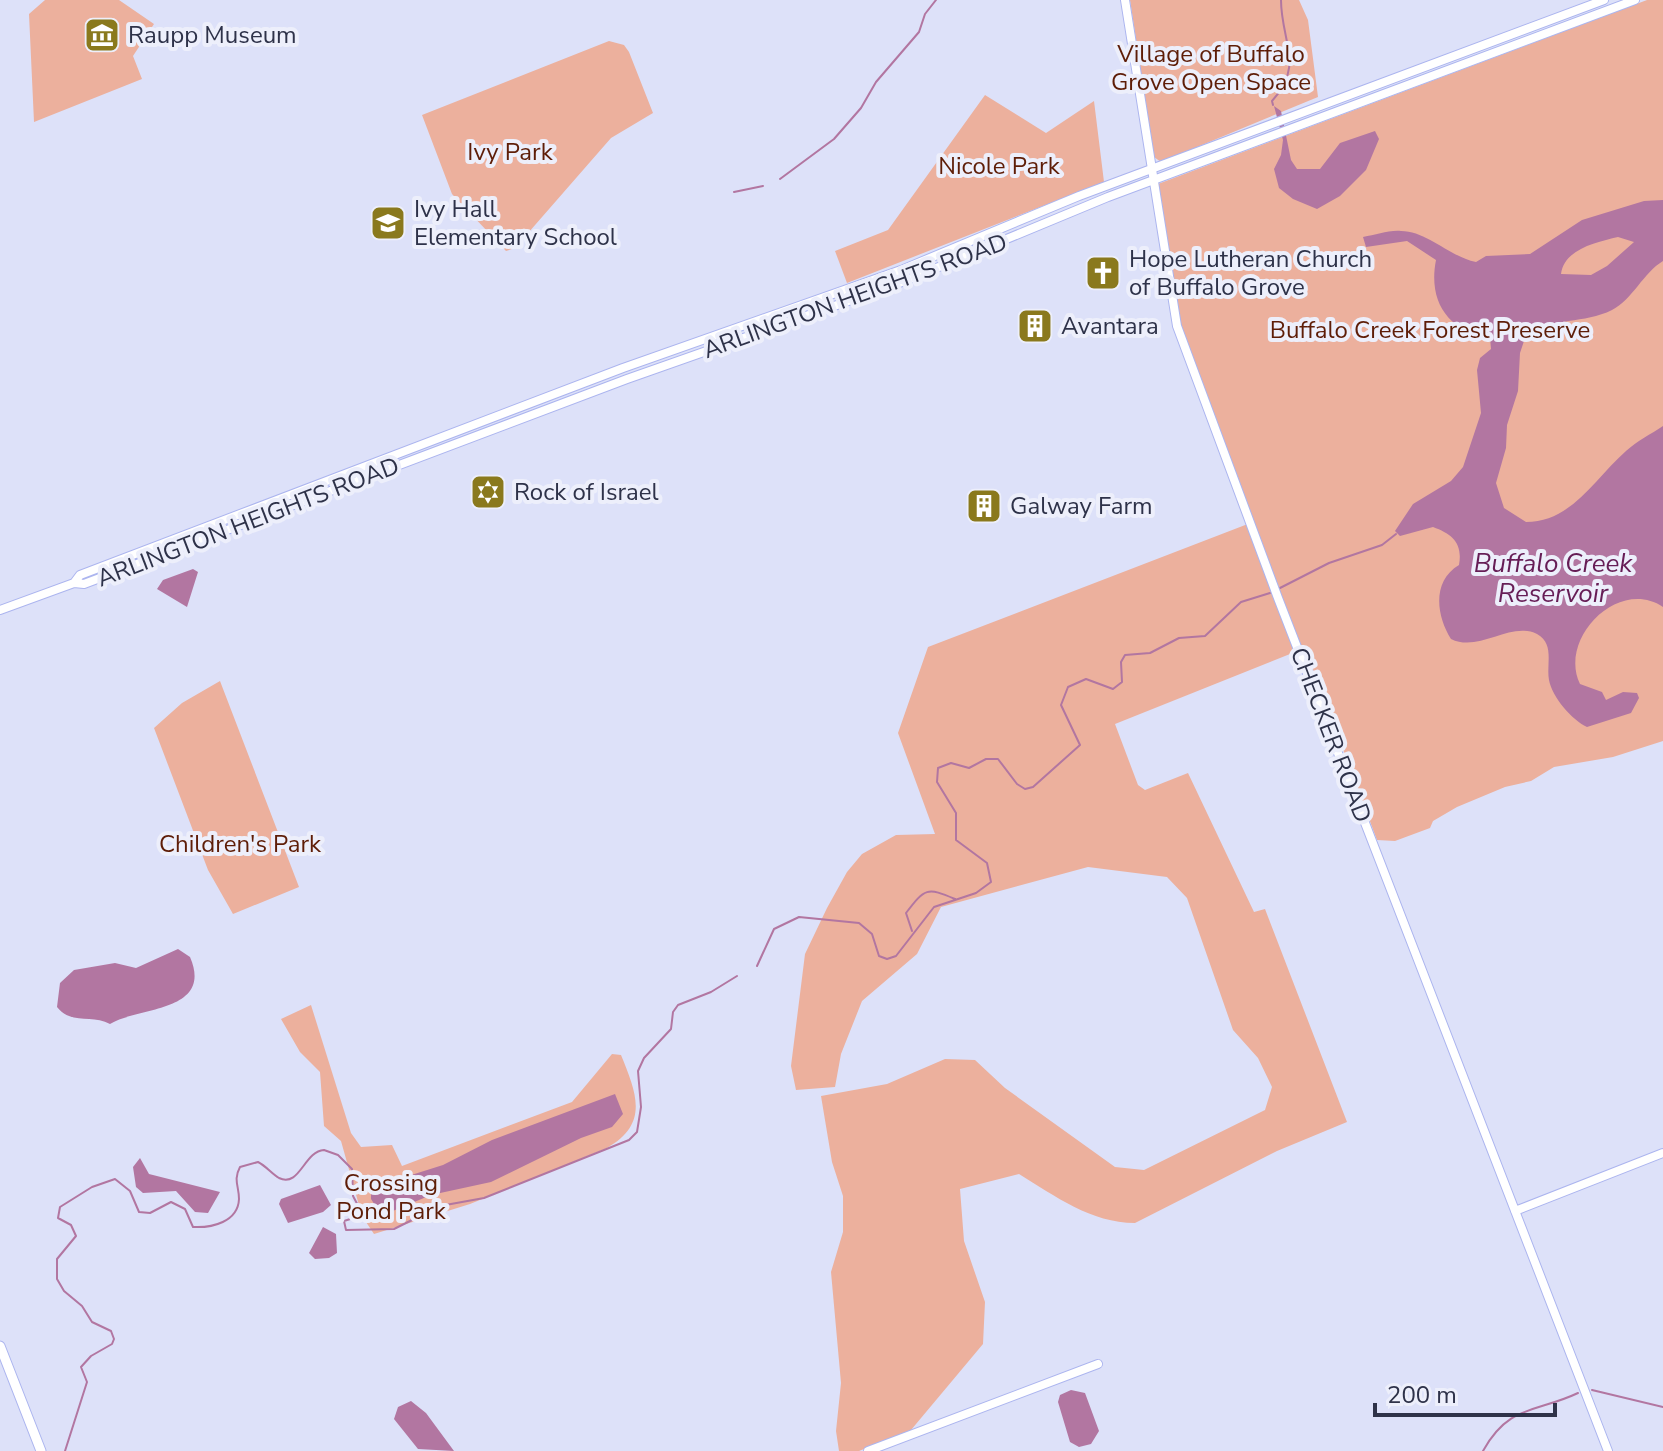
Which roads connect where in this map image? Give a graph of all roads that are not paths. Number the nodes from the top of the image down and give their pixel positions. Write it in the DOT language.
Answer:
graph roads {
  1 [pos="1125,0"];
  2 [pos="1604,0"];
  3 [pos="1635,0"];
  4 [pos="1150,170"];
  5 [pos="1153,181"];
  6 [pos="543,399"];
  7 [pos="510,423"];
  8 [pos="74,583"];
  9 [pos="0,610"];
  10 [pos="1663,1153"];
  11 [pos="1515,1211"];
  12 [pos="0,1338"];
  13 [pos="0,1346"];
  14 [pos="5,1357"];
  15 [pos="1098,1364"];
  16 [pos="41,1451"];
  17 [pos="868,1451"];
  18 [pos="1608,1451"];
  1 -- 4 [label="main road, CHECKER ROAD"];
  2 -- 4 [label="main road, ARLINGTON HEIGHTS ROAD"];
  3 -- 5 [label="main road, ARLINGTON HEIGHTS ROAD"];
  4 -- 5 [label="main road, CHECKER ROAD"];
  4 -- 6 [label="main road, ARLINGTON HEIGHTS ROAD"];
  5 -- 7 [label="main road, ARLINGTON HEIGHTS ROAD"];
  5 -- 11 [label="main road, CHECKER ROAD"];
  6 -- 7 [label="main road"];
  6 -- 8 [label="main road, ARLINGTON HEIGHTS ROAD"];
  7 -- 8 [label="main road, ARLINGTON HEIGHTS ROAD"];
  8 -- 9 [label="main road, ARLINGTON HEIGHTS ROAD"];
  10 -- 11 [label="main road"];
  11 -- 18 [label="main road, CHECKER ROAD"];
  12 -- 14 [label="main road"];
  13 -- 14 [label="main road"];
  14 -- 16 [label="main road"];
  15 -- 17 [label="main road"];
}
